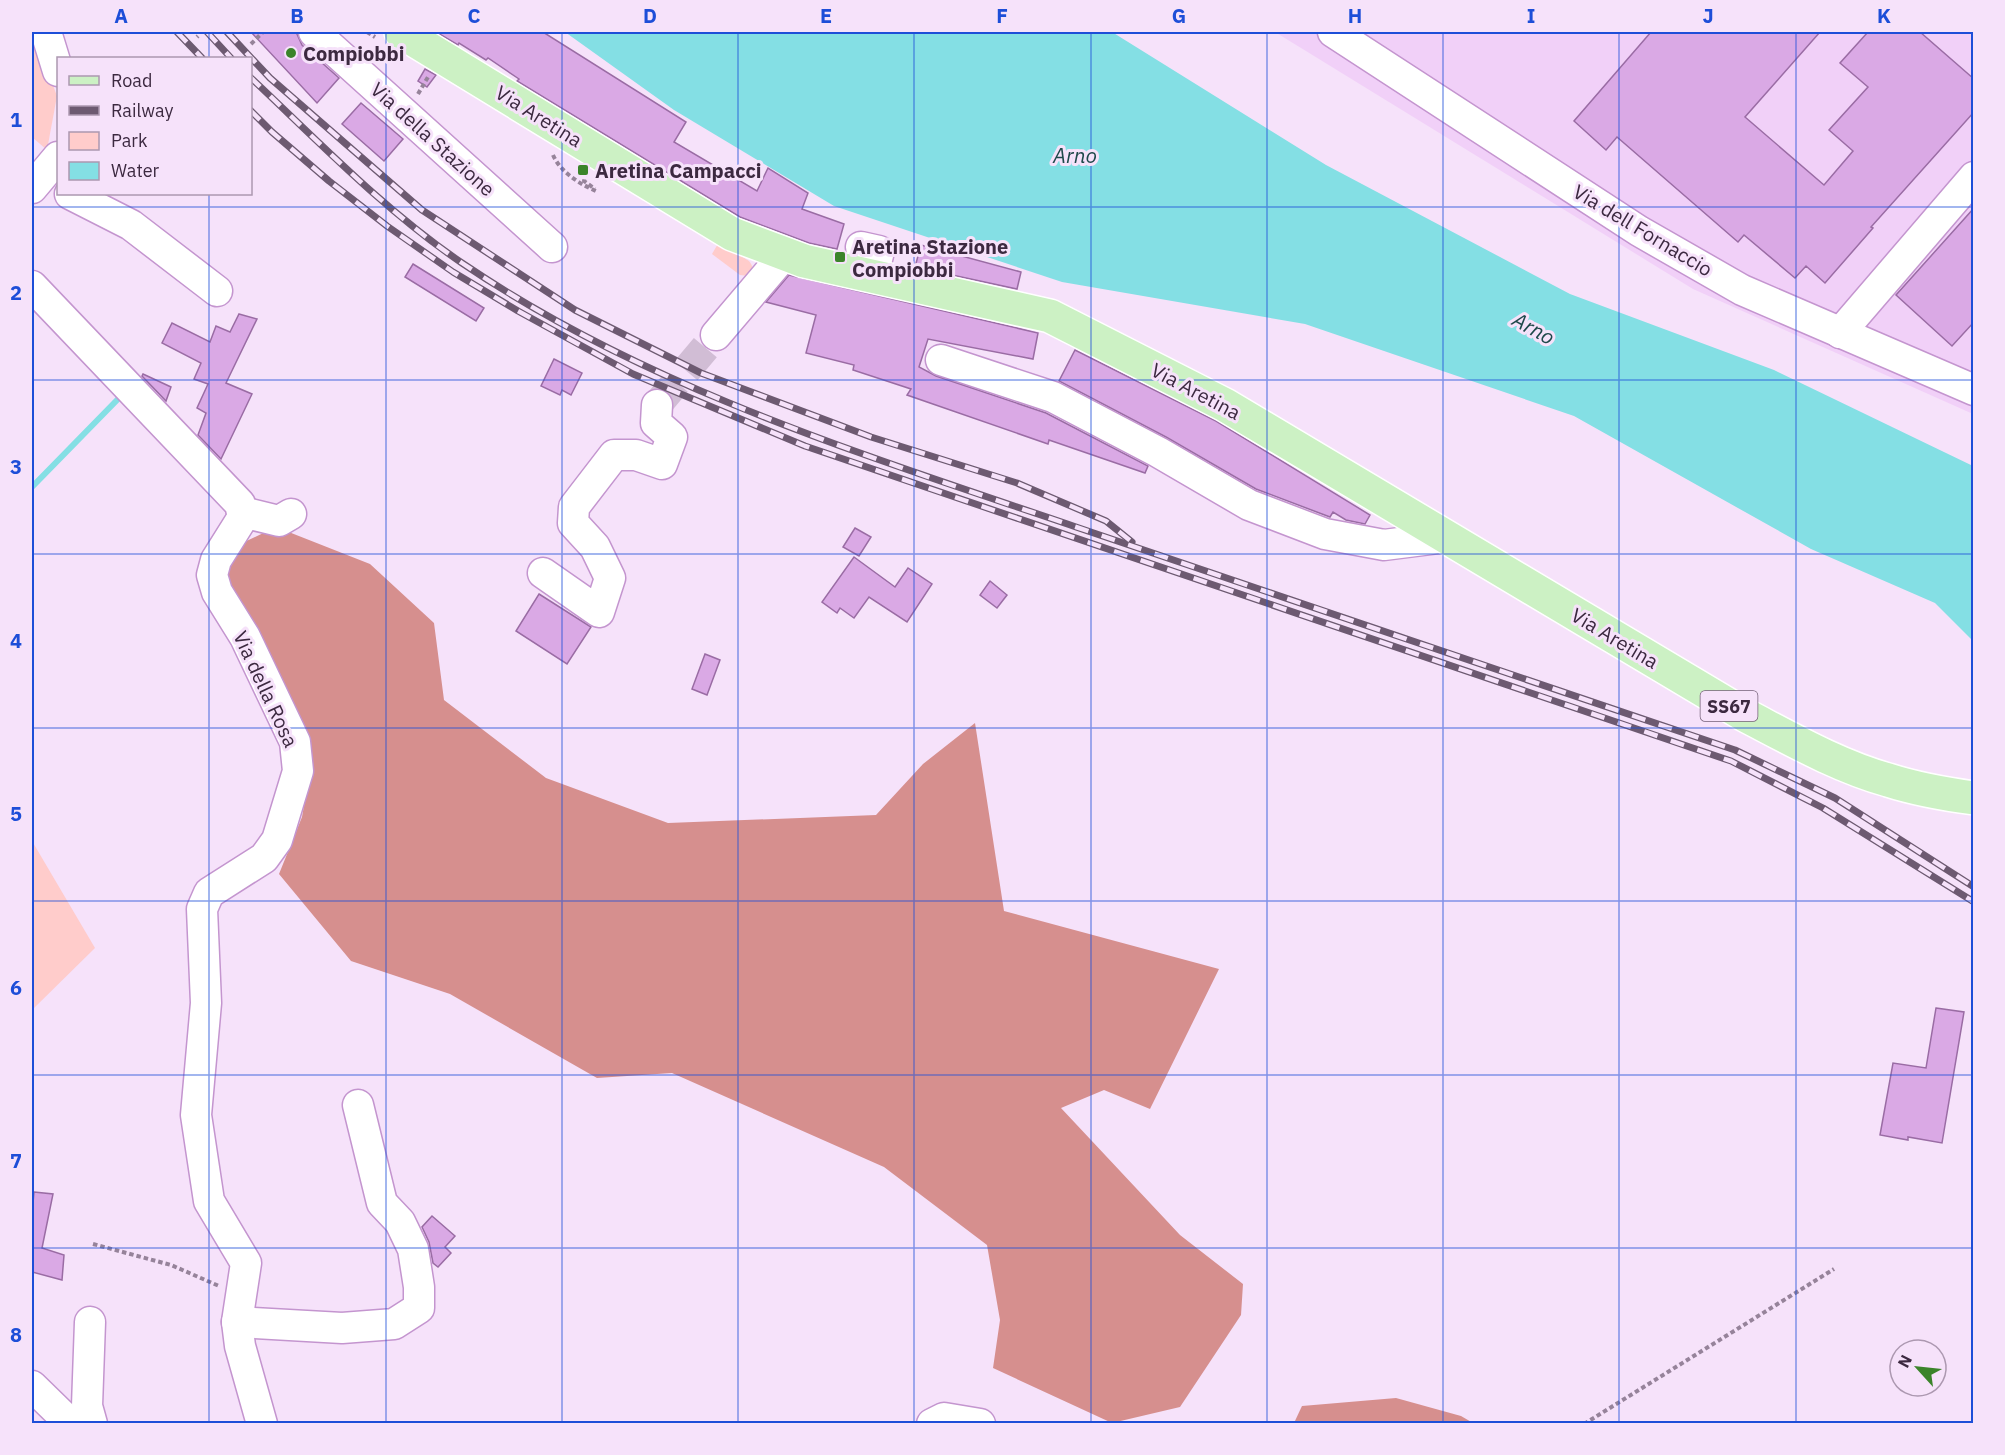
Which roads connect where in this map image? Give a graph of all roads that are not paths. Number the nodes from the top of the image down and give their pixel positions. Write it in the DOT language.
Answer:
graph roads {
  1 [pos="46,32"];
  2 [pos="314,32"];
  3 [pos="401,32"];
  4 [pos="1354,37"];
  5 [pos="57,68"];
  6 [pos="1974,177"];
  7 [pos="72,195"];
  8 [pos="552,247"];
  9 [pos="784,255"];
  10 [pos="32,286"];
  11 [pos="217,291"];
  12 [pos="1840,333"];
  13 [pos="716,335"];
  14 [pos="941,360"];
  15 [pos="1974,390"];
  16 [pos="657,405"];
  17 [pos="242,512"];
  18 [pos="291,514"];
  19 [pos="1447,537"];
  20 [pos="543,573"];
  21 [pos="1974,798"];
  22 [pos="358,1105"];
  23 [pos="239,1309"];
  24 [pos="90,1322"];
  25 [pos="32,1386"];
  26 [pos="71,1424"];
  27 [pos="92,1424"];
  28 [pos="262,1424"];
  29 [pos="932,1424"];
  30 [pos="980,1424"];
  1 -- 5 [label="street"];
  2 -- 8 [label="street, Via della Stazione"];
  3 -- 9 [label="main road, Via Aretina / SS67"];
  4 -- 12 [label="street, Via dell Fornaccio"];
  6 -- 12 [label="street"];
  7 -- 11 [label="street"];
  9 -- 13 [label="street"];
  9 -- 19 [label="main road, Via Aretina / SS67"];
  10 -- 17 [label="street"];
  12 -- 15 [label="street, Via dell Fornaccio"];
  14 -- 19 [label="street"];
  16 -- 20 [label="street"];
  17 -- 18 [label="street"];
  17 -- 23 [label="street, Via della Rosa"];
  19 -- 21 [label="main road, Via Aretina / SS67"];
  22 -- 23 [label="street"];
  23 -- 28 [label="street, Via della Rosa"];
  24 -- 27 [label="street"];
  25 -- 26 [label="street"];
  29 -- 30 [label="street"];
}
